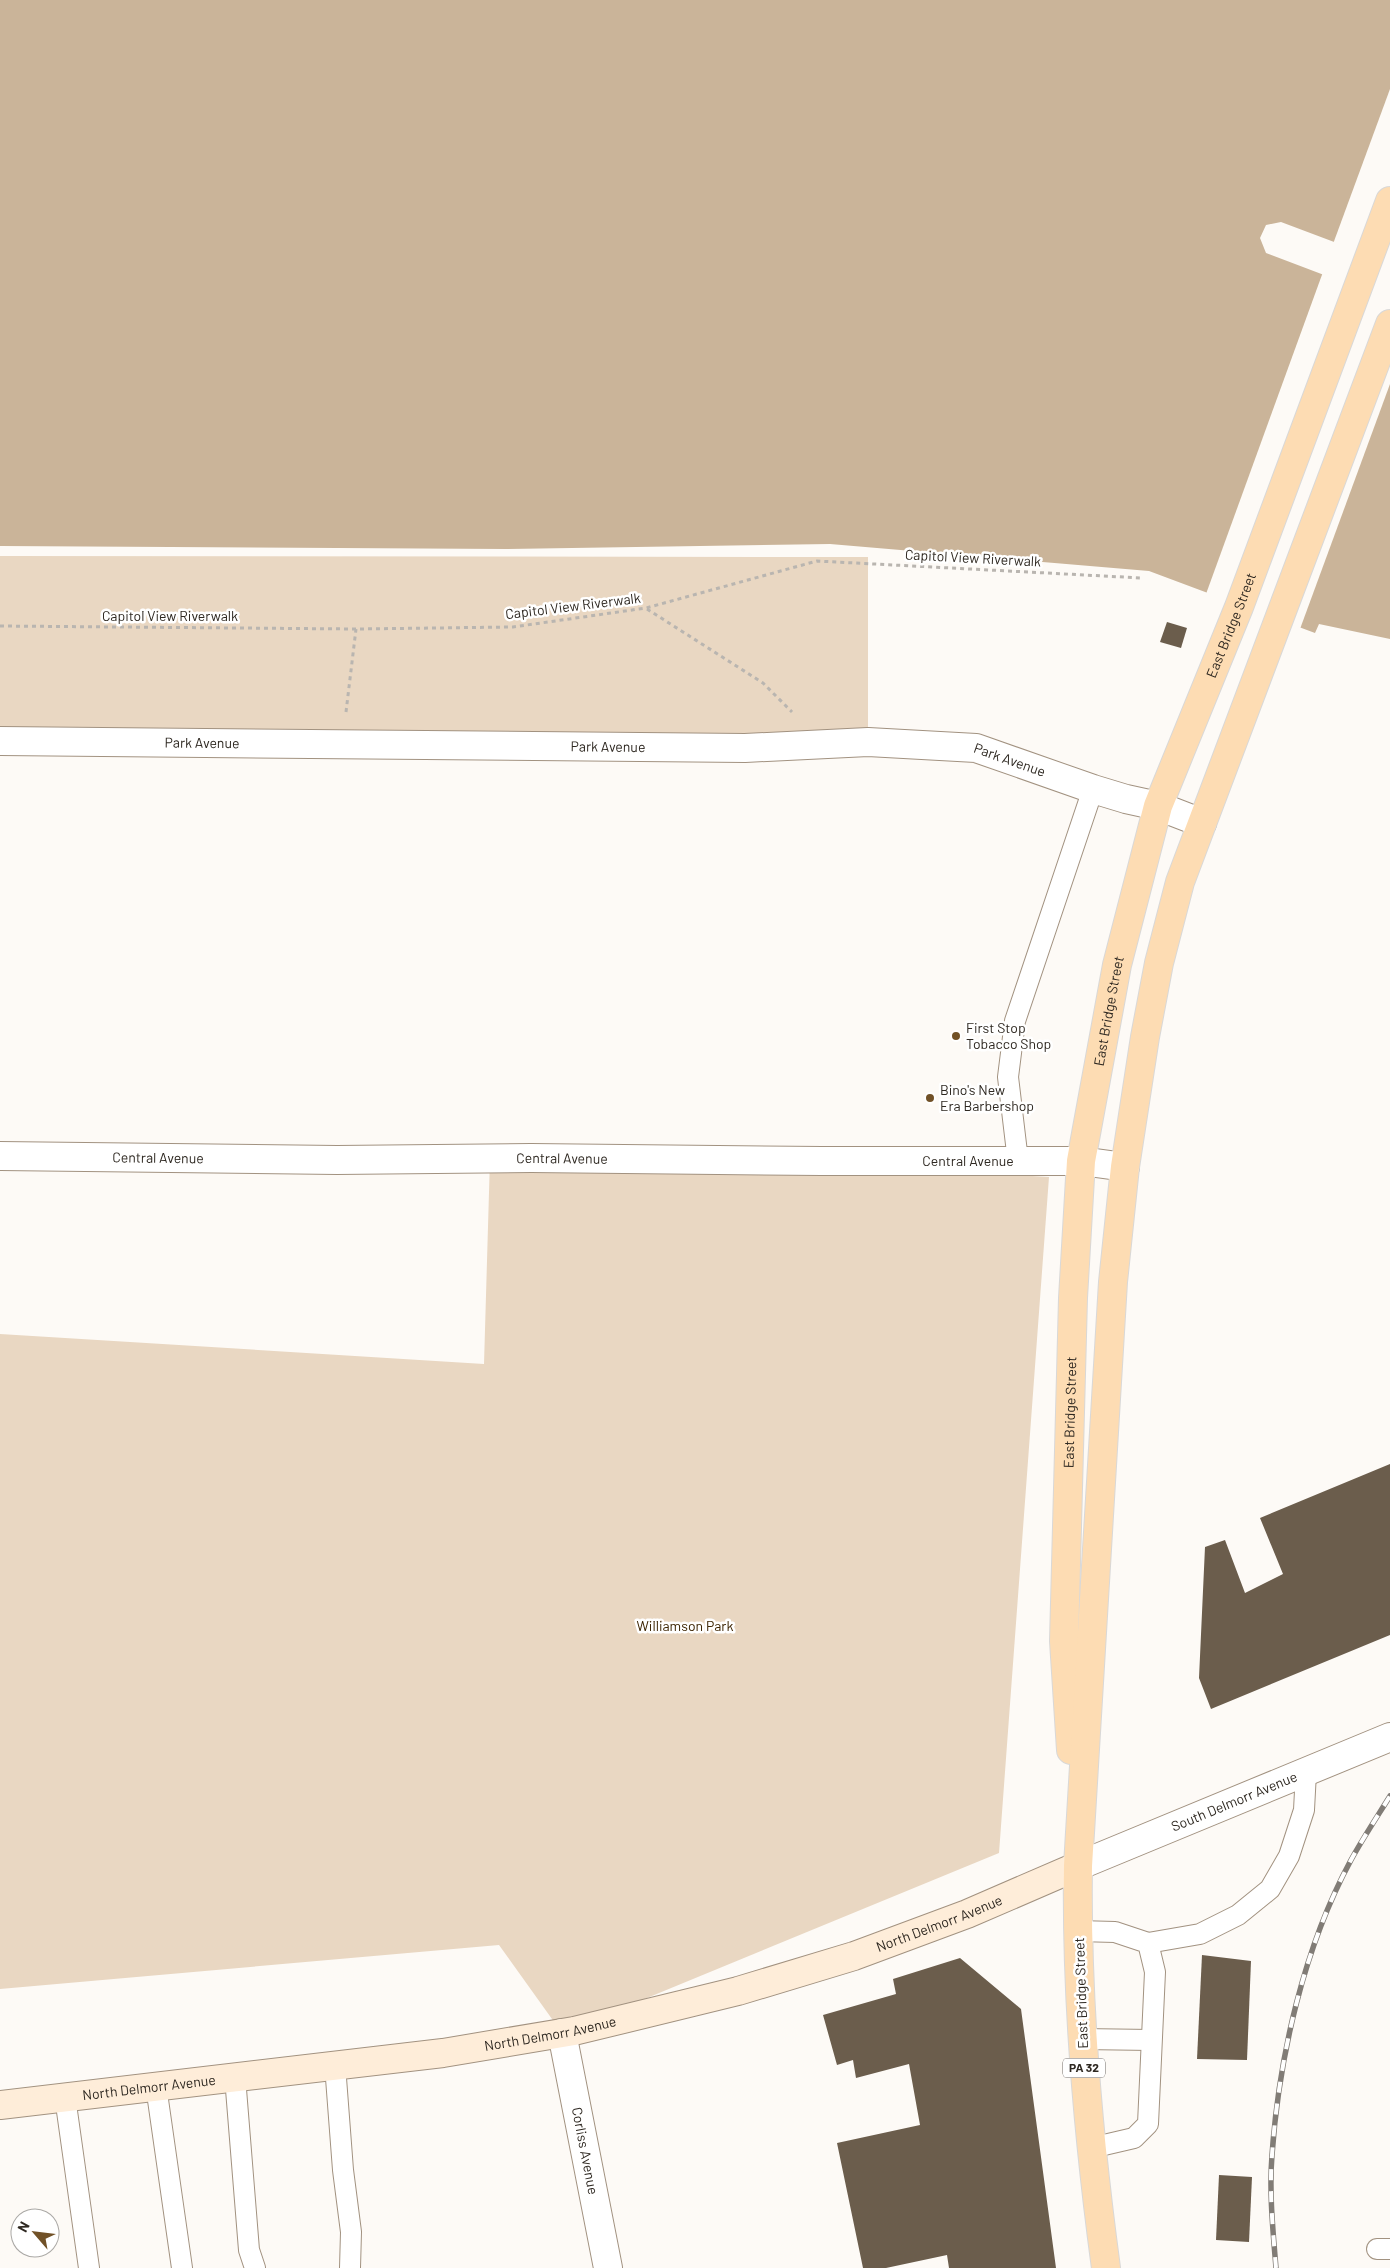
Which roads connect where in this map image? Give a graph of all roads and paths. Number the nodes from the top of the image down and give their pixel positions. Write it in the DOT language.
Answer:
graph roads {
  1 [pos="1390,201"];
  2 [pos="1390,324"];
  3 [pos="1142,578"];
  4 [pos="646,608"];
  5 [pos="0,626"];
  6 [pos="356,629"];
  7 [pos="0,741"];
  8 [pos="343,742"];
  9 [pos="824,744"];
  10 [pos="1093,789"];
  11 [pos="1158,806"];
  12 [pos="1202,823"];
  13 [pos="0,1156"];
  14 [pos="1018,1161"];
  15 [pos="1081,1161"];
  16 [pos="1125,1167"];
  17 [pos="1390,1737"];
  18 [pos="1306,1772"];
  19 [pos="1078,1866"];
  20 [pos="1078,1931"];
  21 [pos="1148,1943"];
  22 [pos="562,2033"];
  23 [pos="1082,2039"];
  24 [pos="1151,2040"];
  25 [pos="335,2065"];
  26 [pos="235,2077"];
  27 [pos="156,2086"];
  28 [pos="65,2097"];
  29 [pos="0,2105"];
  30 [pos="1091,2148"];
  31 [pos="89,2268"];
  32 [pos="182,2268"];
  33 [pos="255,2268"];
  34 [pos="350,2268"];
  35 [pos="608,2268"];
  36 [pos="1106,2268"];
  1 -- 11 [label="main road, East Bridge Street"];
  2 -- 12 [label="main road, East Bridge Street"];
  3 -- 4 [label="path, Capitol View Riverwalk"];
  4 -- 6 [label="path, Capitol View Riverwalk"];
  4 -- 9 [label="path"];
  5 -- 6 [label="path, Capitol View Riverwalk"];
  6 -- 8 [label="path"];
  7 -- 8 [label="street, Park Avenue"];
  8 -- 9 [label="street, Park Avenue"];
  9 -- 10 [label="street, Park Avenue"];
  10 -- 11 [label="street, Park Avenue"];
  10 -- 14 [label="lane"];
  11 -- 12 [label="street, Park Avenue"];
  11 -- 15 [label="main road, East Bridge Street"];
  12 -- 16 [label="main road, East Bridge Street"];
  13 -- 14 [label="street, Central Avenue"];
  14 -- 15 [label="street, Central Avenue"];
  15 -- 16 [label="street, Central Avenue"];
  15 -- 19 [label="main road, East Bridge Street"];
  16 -- 19 [label="main road, East Bridge Street"];
  17 -- 18 [label="street, South Delmorr Avenue"];
  18 -- 19 [label="street, South Delmorr Avenue"];
  18 -- 21 [label="lane"];
  19 -- 20 [label="main road, East Bridge Street / PA 32"];
  19 -- 22 [label="main road, North Delmorr Avenue"];
  20 -- 21 [label="lane"];
  20 -- 23 [label="main road, East Bridge Street / PA 32"];
  21 -- 24 [label="lane"];
  22 -- 25 [label="main road, North Delmorr Avenue"];
  22 -- 35 [label="street, Corliss Avenue"];
  23 -- 24 [label="lane"];
  23 -- 30 [label="main road, East Bridge Street / PA 32"];
  24 -- 30 [label="lane"];
  25 -- 26 [label="main road, North Delmorr Avenue"];
  25 -- 34 [label="lane"];
  26 -- 27 [label="main road, North Delmorr Avenue"];
  26 -- 33 [label="lane"];
  27 -- 28 [label="main road, North Delmorr Avenue"];
  27 -- 32 [label="lane"];
  28 -- 29 [label="main road, North Delmorr Avenue"];
  28 -- 31 [label="lane"];
  30 -- 36 [label="main road, East Bridge Street / PA 32"];
}
